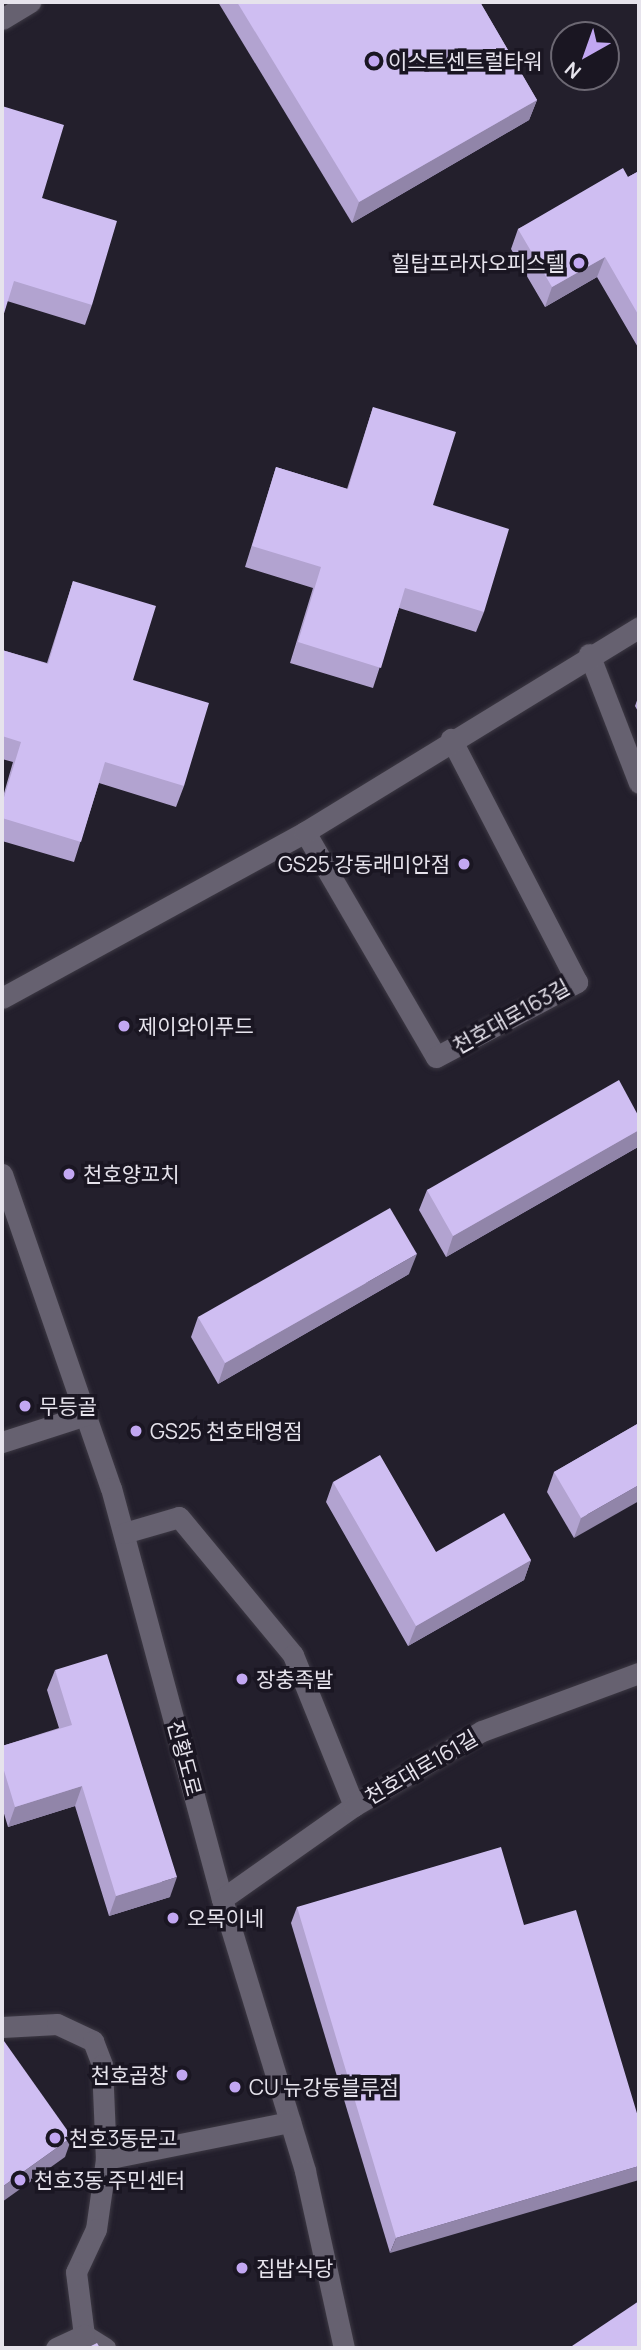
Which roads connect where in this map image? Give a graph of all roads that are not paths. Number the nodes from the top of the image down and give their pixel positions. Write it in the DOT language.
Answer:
graph roads {
  1 [pos="30,2"];
  2 [pos="2,19"];
  3 [pos="639,627"];
  4 [pos="589,654"];
  5 [pos="451,739"];
  6 [pos="639,783"];
  7 [pos="305,832"];
  8 [pos="2,999"];
  9 [pos="2,1174"];
  10 [pos="86,1415"];
  11 [pos="2,1442"];
  12 [pos="124,1533"];
  13 [pos="639,1673"];
  14 [pos="355,1806"];
  15 [pos="222,1899"];
  16 [pos="2,2027"];
  17 [pos="290,2122"];
  18 [pos="106,2159"];
  19 [pos="84,2335"];
  20 [pos="56,2348"];
  21 [pos="106,2348"];
  22 [pos="344,2348"];
  1 -- 2 [label="street"];
  3 -- 4 [label="street"];
  4 -- 5 [label="street"];
  4 -- 6 [label="street"];
  5 -- 7 [label="street"];
  5 -- 7 [label="street, 천호대로163길"];
  7 -- 8 [label="street"];
  9 -- 10 [label="street, 진황도로"];
  10 -- 11 [label="street"];
  10 -- 12 [label="street, 진황도로"];
  12 -- 14 [label="street"];
  12 -- 15 [label="street, 진황도로"];
  13 -- 14 [label="street, 천호대로161길"];
  14 -- 15 [label="street, 천호대로161길"];
  15 -- 17 [label="street, 진황도로"];
  16 -- 18 [label="street"];
  17 -- 18 [label="street"];
  17 -- 22 [label="street, 진황도로"];
  18 -- 19 [label="street"];
  19 -- 20 [label="street"];
  19 -- 21 [label="street"];
}
